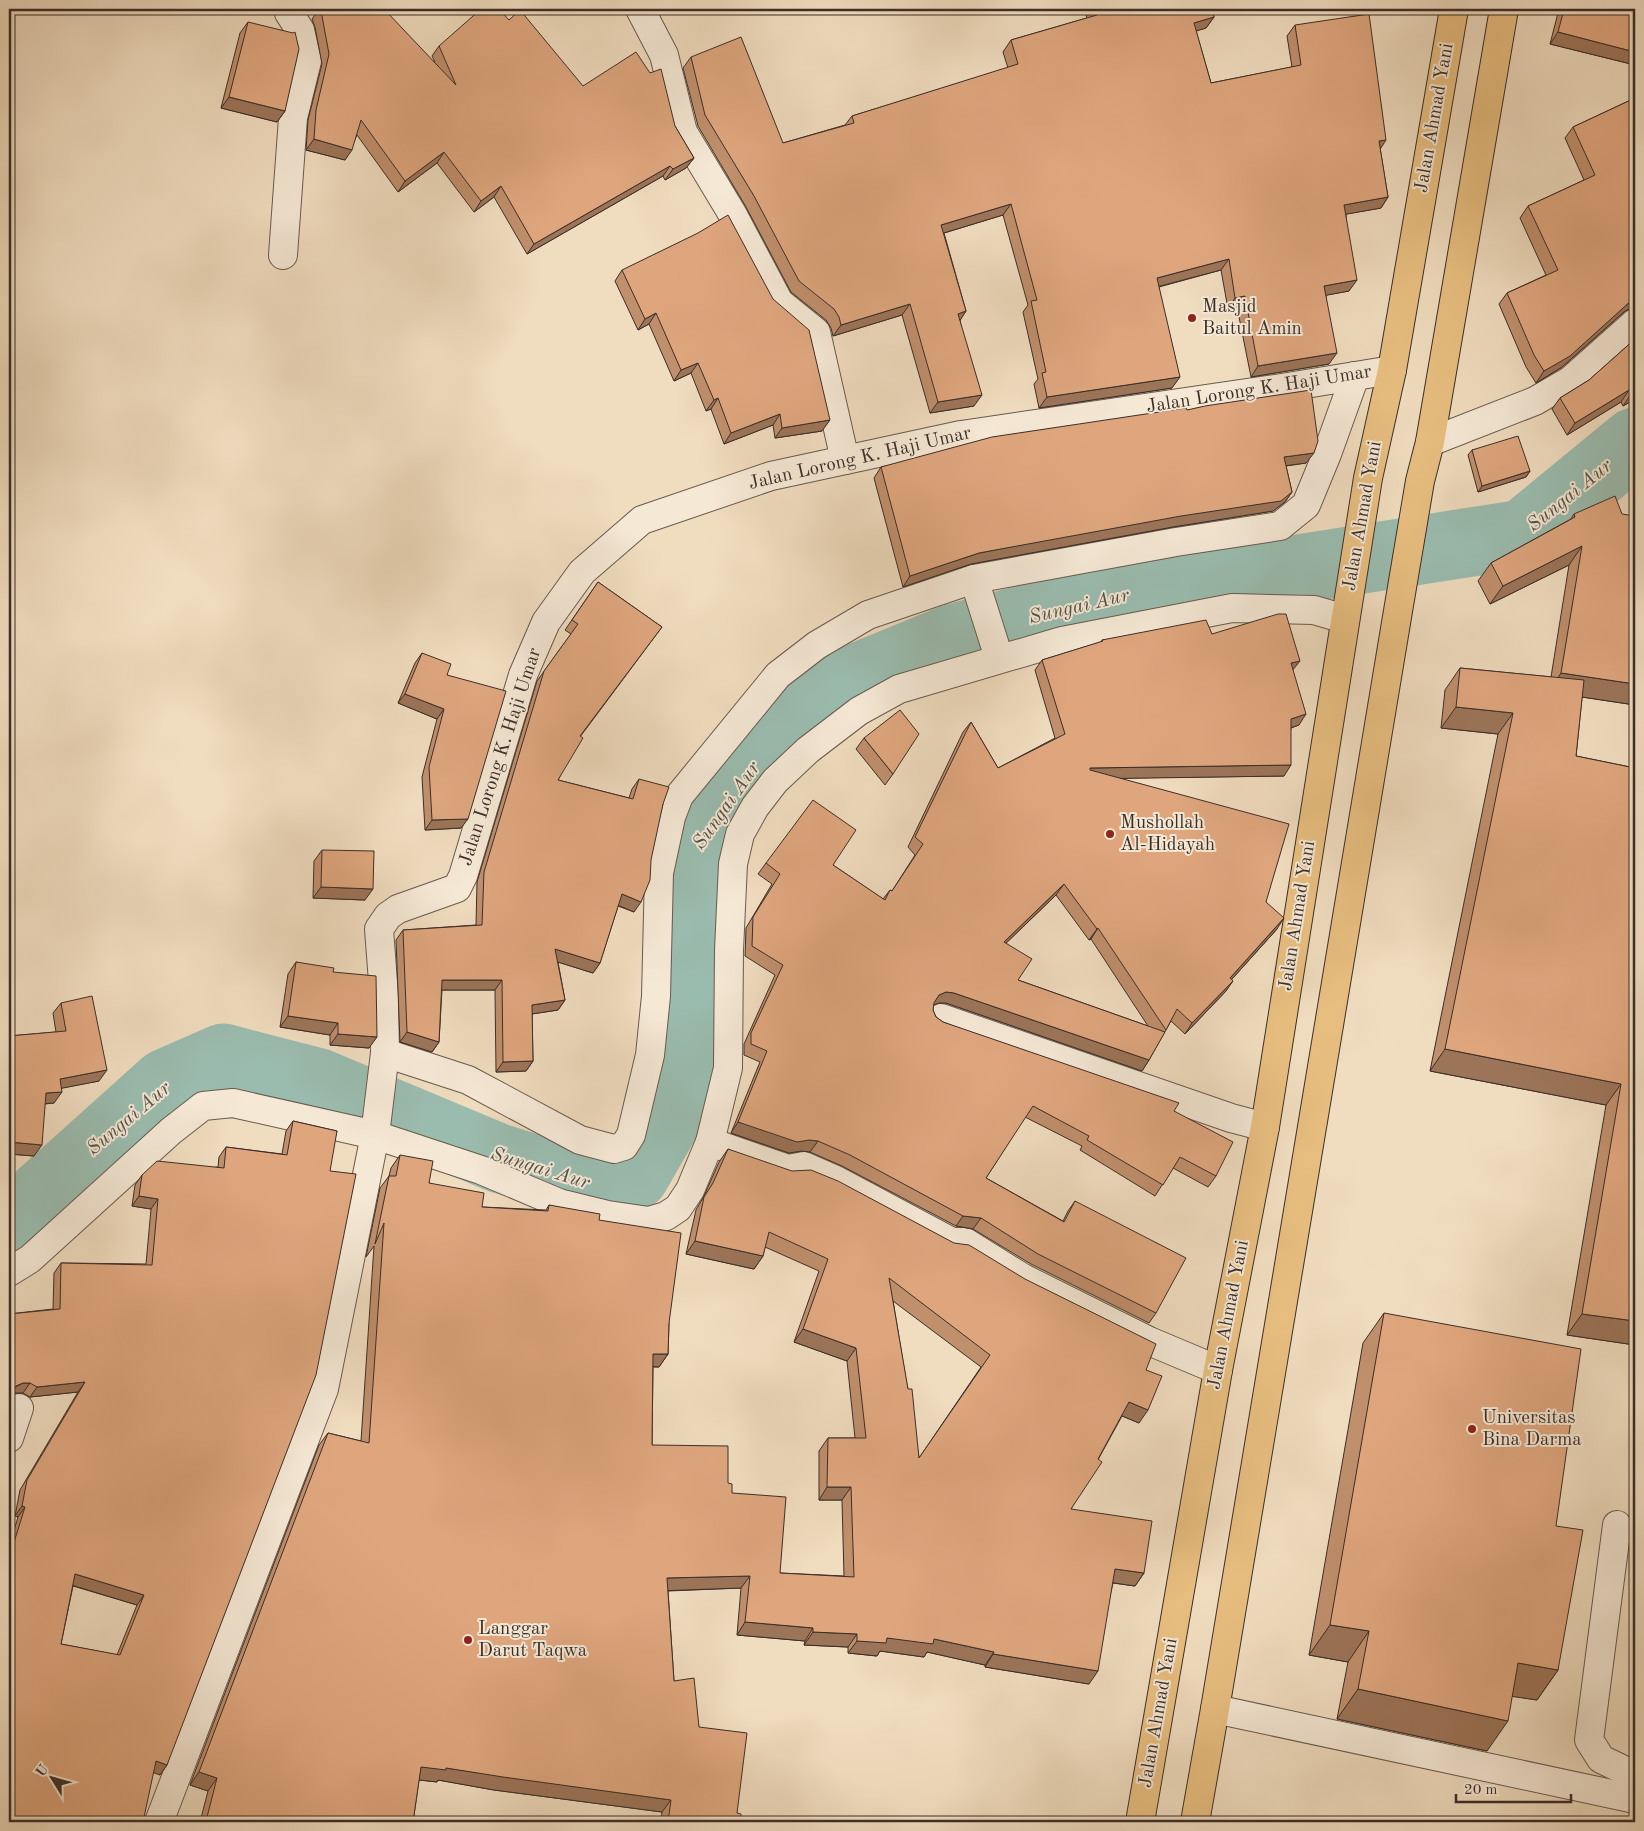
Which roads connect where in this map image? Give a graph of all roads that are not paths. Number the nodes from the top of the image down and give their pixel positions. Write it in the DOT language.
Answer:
graph roads {
  1 [pos="288,9"];
  2 [pos="640,9"];
  3 [pos="1454,9"];
  4 [pos="1504,9"];
  5 [pos="283,255"];
  6 [pos="1635,323"];
  7 [pos="1392,370"];
  8 [pos="1354,376"];
  9 [pos="1430,442"];
  10 [pos="845,460"];
  11 [pos="975,584"];
  12 [pos="1345,616"];
  13 [pos="995,648"];
  14 [pos="941,1018"];
  15 [pos="384,1061"];
  16 [pos="1265,1127"];
  17 [pos="375,1132"];
  18 [pos="710,1142"];
  19 [pos="9,1272"];
  20 [pos="1218,1370"];
  21 [pos="18,1408"];
  22 [pos="9,1438"];
  23 [pos="1617,1526"];
  24 [pos="1215,1709"];
  25 [pos="1635,1772"];
  26 [pos="1635,1799"];
  27 [pos="159,1822"];
  28 [pos="1140,1822"];
  29 [pos="1195,1822"];
  1 -- 5 [label="street"];
  2 -- 10 [label="street"];
  3 -- 7 [label="highway, Jalan Ahmad Yani"];
  4 -- 9 [label="highway"];
  6 -- 9 [label="street"];
  7 -- 8 [label="street, Jalan Lorong K. Haji Umar"];
  7 -- 12 [label="highway, Jalan Ahmad Yani"];
  8 -- 10 [label="street, Jalan Lorong K. Haji Umar"];
  8 -- 11 [label="street"];
  9 -- 24 [label="highway"];
  10 -- 15 [label="street, Jalan Lorong K. Haji Umar"];
  11 -- 13 [label="street"];
  11 -- 15 [label="street"];
  12 -- 13 [label="street"];
  12 -- 16 [label="highway, Jalan Ahmad Yani"];
  13 -- 18 [label="street"];
  14 -- 16 [label="street"];
  15 -- 17 [label="street"];
  16 -- 20 [label="highway, Jalan Ahmad Yani"];
  17 -- 18 [label="street"];
  17 -- 19 [label="street"];
  17 -- 27 [label="street"];
  18 -- 20 [label="street"];
  20 -- 28 [label="highway, Jalan Ahmad Yani"];
  21 -- 22 [label="street"];
  23 -- 25 [label="street"];
  24 -- 26 [label="street"];
  24 -- 29 [label="highway"];
}
